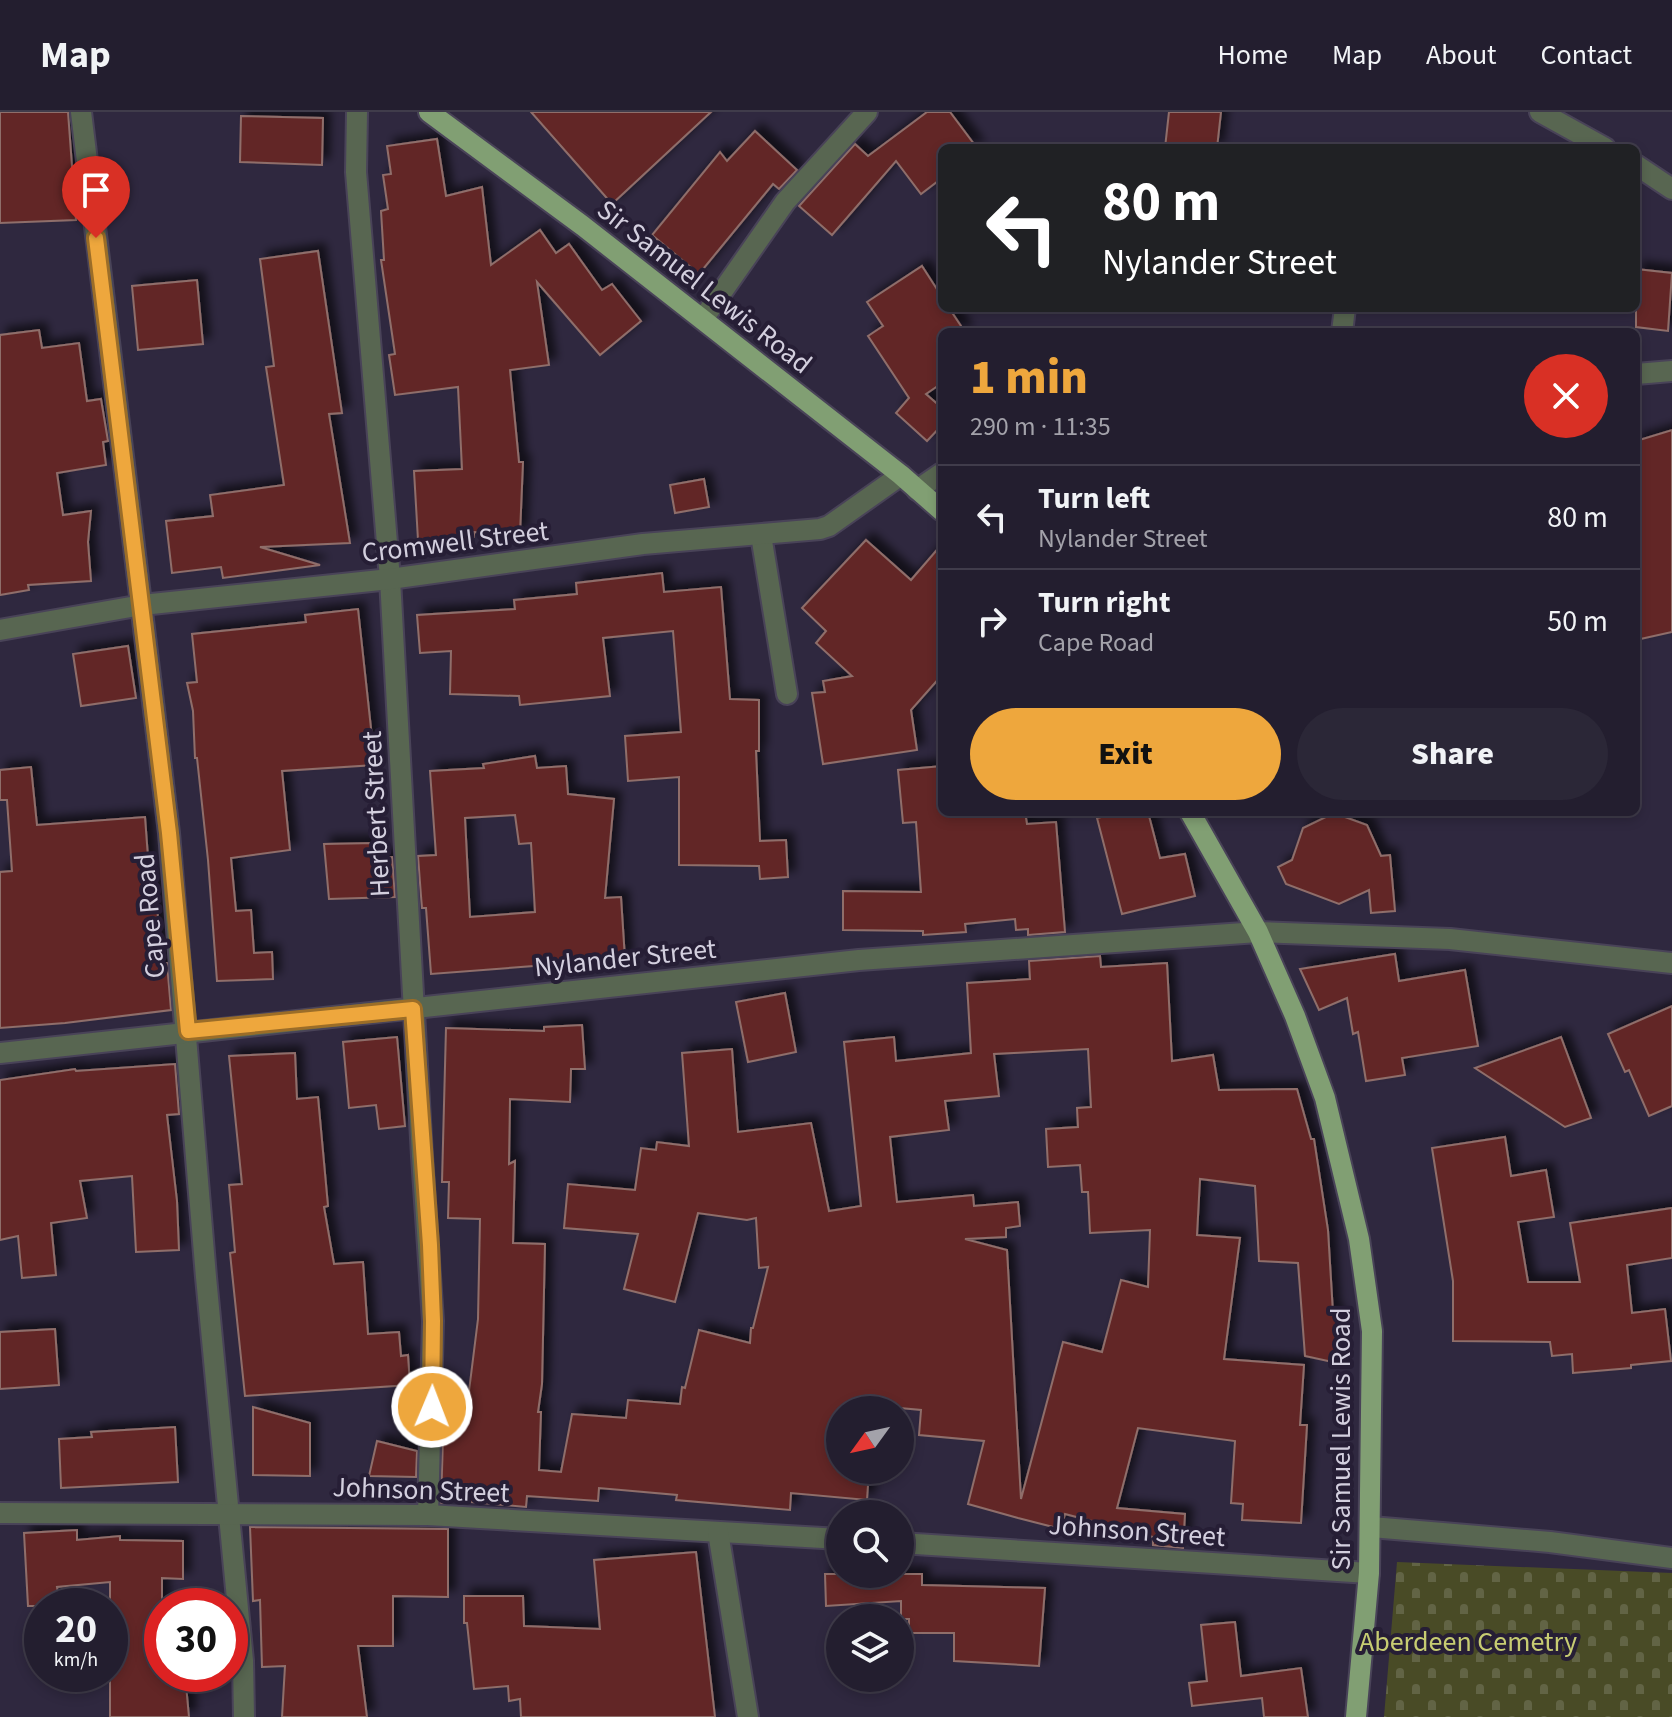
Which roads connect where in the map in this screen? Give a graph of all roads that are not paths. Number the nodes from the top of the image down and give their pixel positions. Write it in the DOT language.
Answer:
graph roads {
  1 [pos="81,112"];
  2 [pos="357,112"];
  3 [pos="429,112"];
  4 [pos="867,112"];
  5 [pos="1540,112"];
  6 [pos="1598,144"];
  7 [pos="1640,168"];
  8 [pos="1672,189"];
  9 [pos="703,319"];
  10 [pos="1672,371"];
  11 [pos="1640,374"];
  12 [pos="901,475"];
  13 [pos="938,476"];
  14 [pos="917,490"];
  15 [pos="938,508"];
  16 [pos="761,535"];
  17 [pos="390,579"];
  18 [pos="142,605"];
  19 [pos="0,630"];
  20 [pos="787,694"];
  21 [pos="1192,816"];
  22 [pos="1258,932"];
  23 [pos="1672,963"];
  24 [pos="413,1009"];
  25 [pos="188,1031"];
  26 [pos="0,1053"];
  27 [pos="0,1513"];
  28 [pos="228,1514"];
  29 [pos="428,1515"];
  30 [pos="1371,1527"];
  31 [pos="718,1532"];
  32 [pos="826,1538"];
  33 [pos="914,1544"];
  34 [pos="1672,1558"];
  35 [pos="1369,1573"];
  36 [pos="244,1717"];
  37 [pos="748,1717"];
  38 [pos="1356,1717"];
  1 -- 18 [label="street, Cape Road"];
  2 -- 17 [label="street, Herbert Street"];
  3 -- 9 [label="main road, Sir Samuel Lewis Road"];
  4 -- 9 [label="street"];
  5 -- 6 [label="street"];
  7 -- 8 [label="street"];
  9 -- 12 [label="main road, Sir Samuel Lewis Road"];
  10 -- 11 [label="street"];
  12 -- 14 [label="main road, Sir Samuel Lewis Road"];
  12 -- 16 [label="street, Cromwell Street"];
  13 -- 14 [label="street"];
  14 -- 15 [label="main road, Sir Samuel Lewis Road"];
  16 -- 17 [label="street, Cromwell Street"];
  16 -- 20 [label="street"];
  17 -- 18 [label="street, Cromwell Street"];
  17 -- 24 [label="street, Herbert Street"];
  18 -- 19 [label="street, Cromwell Street"];
  18 -- 25 [label="street, Cape Road"];
  21 -- 22 [label="main road, Sir Samuel Lewis Road"];
  22 -- 23 [label="street, Nylander Street"];
  22 -- 24 [label="street, Nylander Street"];
  22 -- 30 [label="main road, Sir Samuel Lewis Road"];
  24 -- 25 [label="street, Nylander Street"];
  24 -- 29 [label="street, Herbert Street"];
  25 -- 26 [label="street, Nylander Street"];
  25 -- 28 [label="street, Cape Road"];
  27 -- 28 [label="street, Johnson Street"];
  28 -- 29 [label="street, Johnson Street"];
  28 -- 36 [label="street, Cape Road"];
  29 -- 31 [label="street, Johnson Street"];
  30 -- 34 [label="street"];
  30 -- 35 [label="main road, Sir Samuel Lewis Road"];
  31 -- 32 [label="street, Johnson Street"];
  31 -- 37 [label="street"];
  33 -- 35 [label="street, Johnson Street"];
  35 -- 38 [label="main road, Sir Samuel Lewis Road"];
}
